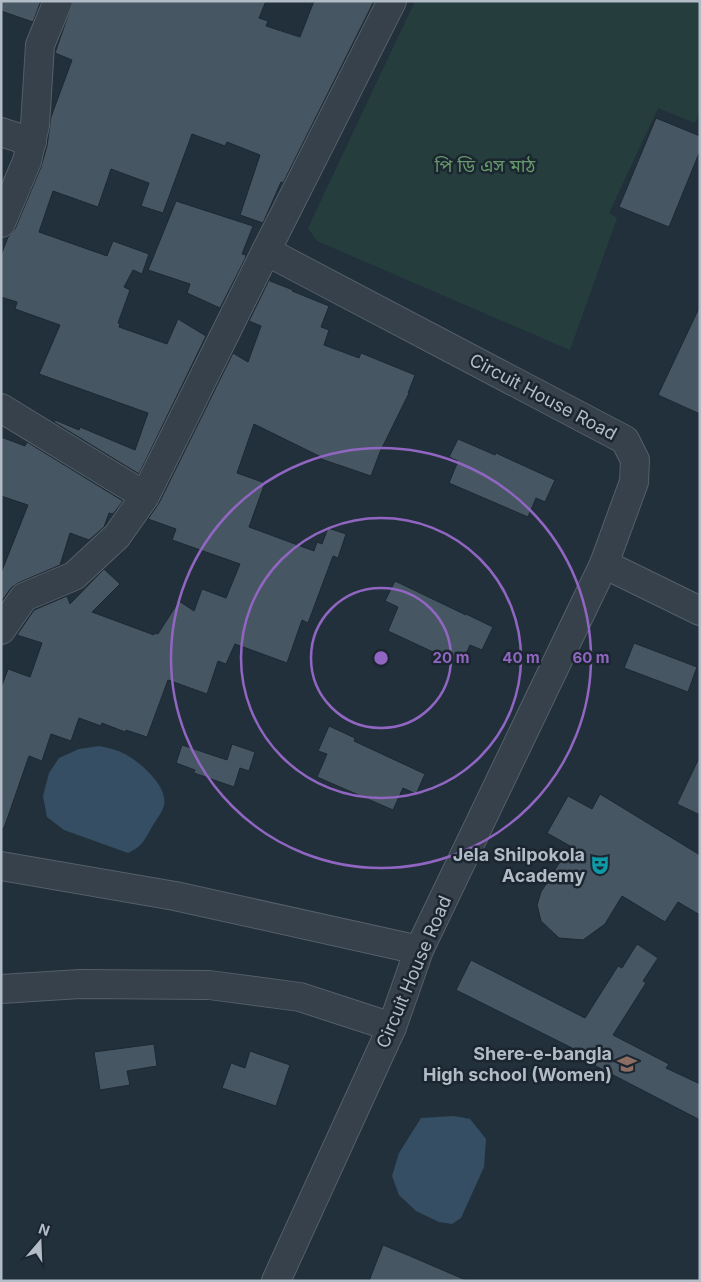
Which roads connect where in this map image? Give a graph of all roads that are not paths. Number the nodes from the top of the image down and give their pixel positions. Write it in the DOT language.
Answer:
graph roads {
  1 [pos="58,1"];
  2 [pos="392,1"];
  3 [pos="1,132"];
  4 [pos="32,142"];
  5 [pos="1,223"];
  6 [pos="266,252"];
  7 [pos="1,408"];
  8 [pos="145,496"];
  9 [pos="604,564"];
  10 [pos="697,602"];
  11 [pos="1,630"];
  12 [pos="1,866"];
  13 [pos="419,950"];
  14 [pos="1,989"];
  15 [pos="392,1027"];
  16 [pos="276,1281"];
  1 -- 4 [label="street"];
  2 -- 6 [label="street"];
  3 -- 4 [label="street"];
  4 -- 5 [label="street"];
  6 -- 8 [label="street"];
  6 -- 9 [label="street, Circuit House Road"];
  7 -- 8 [label="street"];
  8 -- 11 [label="street"];
  9 -- 10 [label="street"];
  9 -- 13 [label="street, Circuit House Road"];
  12 -- 13 [label="street"];
  13 -- 15 [label="street, Circuit House Road"];
  14 -- 15 [label="street"];
  15 -- 16 [label="street, Circuit House Road"];
}
